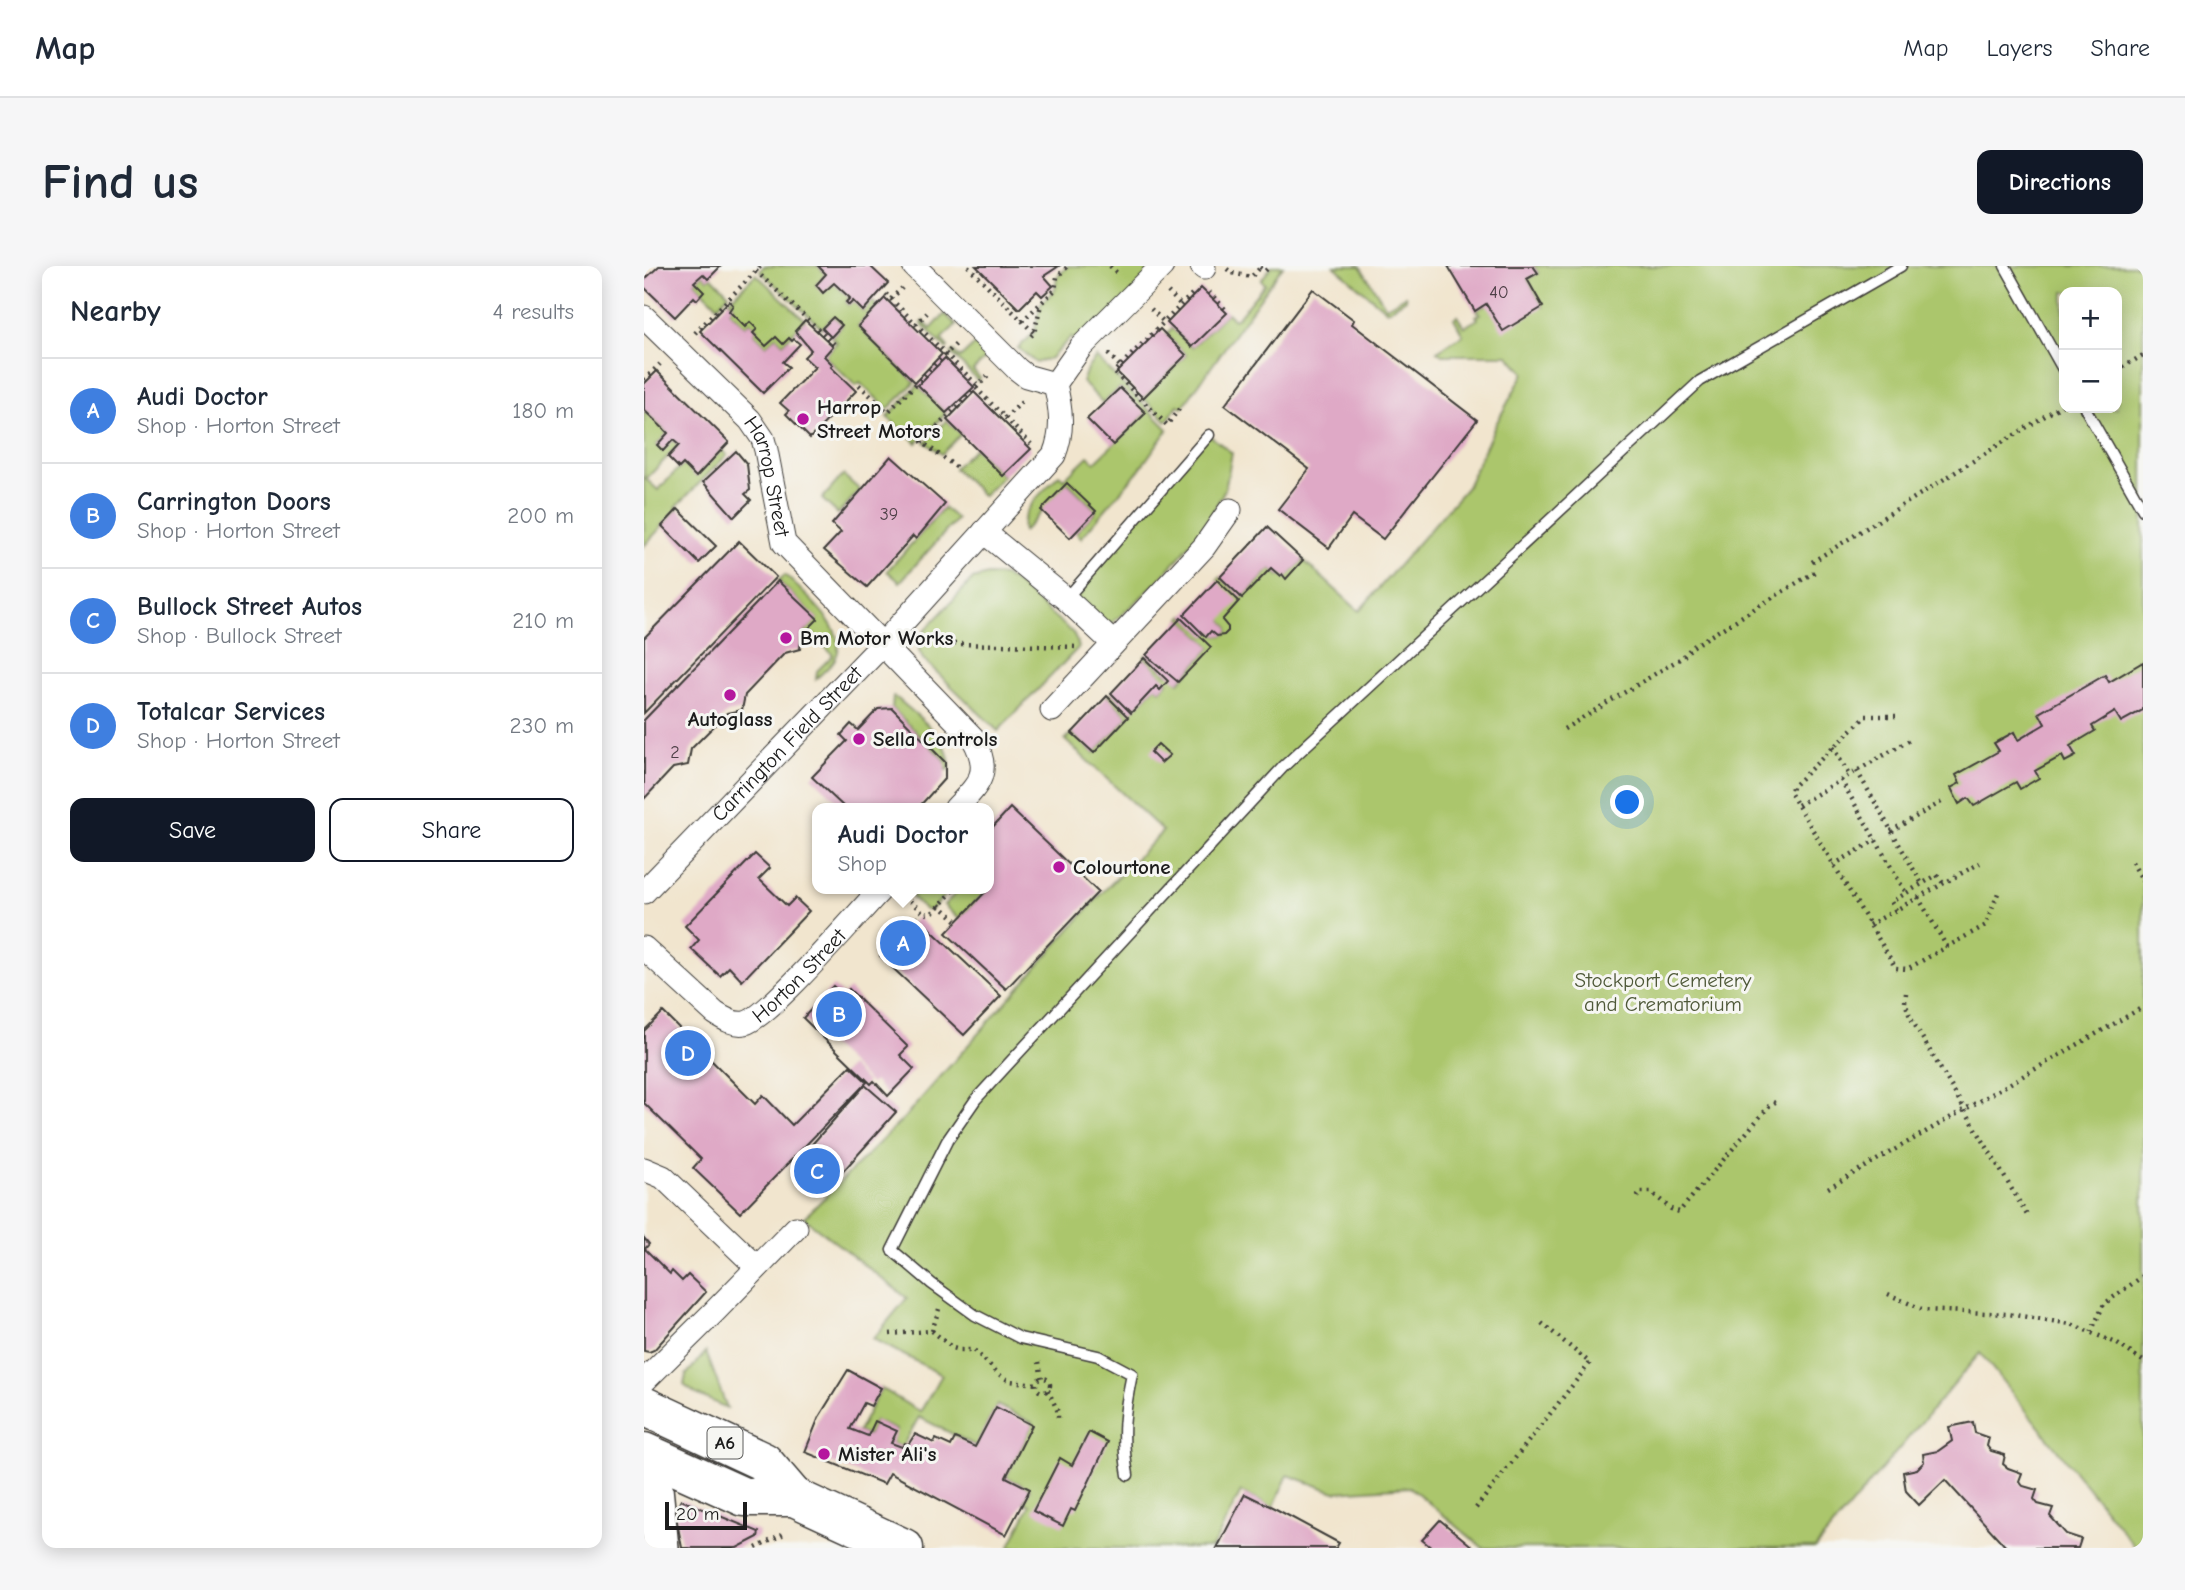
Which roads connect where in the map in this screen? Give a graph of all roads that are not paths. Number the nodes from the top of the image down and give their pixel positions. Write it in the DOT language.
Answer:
graph roads {
  1 [pos="914,266"];
  2 [pos="1162,266"];
  3 [pos="1901,266"];
  4 [pos="2005,266"];
  5 [pos="644,317"];
  6 [pos="2059,363"];
  7 [pos="1055,384"];
  8 [pos="2088,413"];
  9 [pos="1209,435"];
  10 [pos="1230,510"];
  11 [pos="2143,510"];
  12 [pos="984,532"];
  13 [pos="1066,599"];
  14 [pos="1113,643"];
  15 [pos="883,644"];
  16 [pos="1052,710"];
  17 [pos="961,803"];
  18 [pos="644,891"];
  19 [pos="876,894"];
  20 [pos="644,948"];
  21 [pos="644,1169"];
  22 [pos="796,1228"];
  23 [pos="757,1267"];
  24 [pos="644,1381"];
  25 [pos="644,1406"];
  26 [pos="645,1453"];
  27 [pos="1128,1475"];
  28 [pos="794,1497"];
  29 [pos="661,1548"];
  30 [pos="904,1548"];
  1 -- 7 [label="street"];
  2 -- 7 [label="street"];
  3 -- 27 [label="lane"];
  4 -- 6 [label="lane"];
  5 -- 15 [label="street, Harrop Street"];
  7 -- 12 [label="street, Carrington Field Street"];
  8 -- 11 [label="lane"];
  9 -- 13 [label="lane"];
  10 -- 14 [label="street"];
  12 -- 13 [label="street"];
  12 -- 15 [label="street, Carrington Field Street"];
  13 -- 14 [label="street"];
  14 -- 16 [label="street"];
  15 -- 17 [label="street"];
  15 -- 18 [label="street, Carrington Field Street"];
  19 -- 20 [label="street, Horton Street"];
  21 -- 23 [label="street"];
  22 -- 23 [label="street"];
  23 -- 24 [label="street"];
  25 -- 28 [label="highway, A6"];
  26 -- 28 [label="highway, A6"];
  26 -- 29 [label="main road"];
  28 -- 30 [label="highway, A6"];
}
